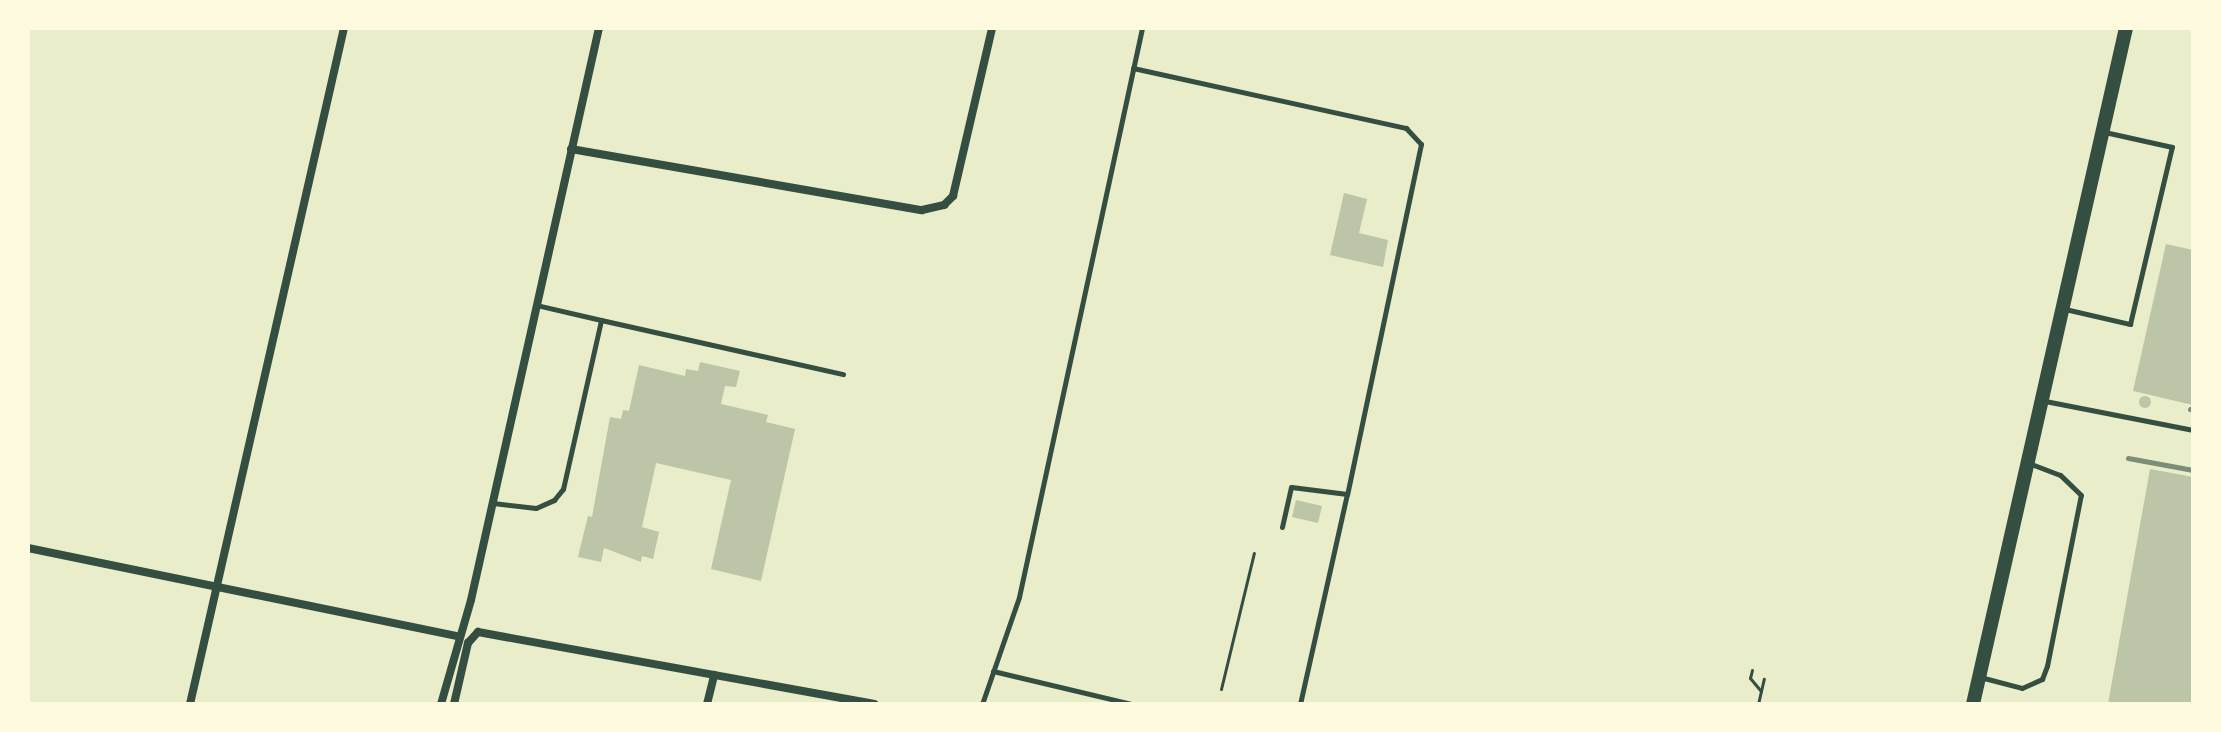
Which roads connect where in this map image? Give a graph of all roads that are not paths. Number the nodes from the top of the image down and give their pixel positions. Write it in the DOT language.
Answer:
graph roads {
  1 [pos="344,28"];
  2 [pos="599,28"];
  3 [pos="992,28"];
  4 [pos="1142,28"];
  5 [pos="2126,28"];
  6 [pos="1133,68"];
  7 [pos="2104,132"];
  8 [pos="571,149"];
  9 [pos="536,305"];
  10 [pos="2064,309"];
  11 [pos="601,320"];
  12 [pos="843,374"];
  13 [pos="2042,401"];
  14 [pos="2193,430"];
  15 [pos="2028,463"];
  16 [pos="1347,494"];
  17 [pos="492,503"];
  18 [pos="1282,527"];
  19 [pos="28,548"];
  20 [pos="216,586"];
  21 [pos="456,636"];
  22 [pos="993,671"];
  23 [pos="714,675"];
  24 [pos="1979,677"];
  25 [pos="190,704"];
  26 [pos="441,704"];
  27 [pos="454,704"];
  28 [pos="707,704"];
  29 [pos="875,704"];
  30 [pos="982,704"];
  31 [pos="1131,704"];
  32 [pos="1220,704"];
  33 [pos="1277,704"];
  34 [pos="1300,704"];
  35 [pos="1973,704"];
  1 -- 20 [label="street"];
  2 -- 8 [label="street"];
  3 -- 8 [label="street"];
  4 -- 6 [label="lane"];
  5 -- 7 [label="main road"];
  6 -- 16 [label="lane"];
  6 -- 22 [label="lane"];
  7 -- 10 [label="main road"];
  7 -- 10 [label="lane"];
  8 -- 9 [label="street"];
  9 -- 11 [label="lane"];
  9 -- 17 [label="street"];
  10 -- 13 [label="main road"];
  11 -- 12 [label="lane"];
  11 -- 17 [label="lane"];
  13 -- 14 [label="lane"];
  13 -- 15 [label="main road"];
  15 -- 24 [label="main road"];
  15 -- 24 [label="lane"];
  16 -- 18 [label="lane"];
  16 -- 34 [label="lane"];
  17 -- 21 [label="street"];
  19 -- 20 [label="street"];
  20 -- 21 [label="street"];
  20 -- 25 [label="street"];
  21 -- 26 [label="street"];
  22 -- 30 [label="lane"];
  22 -- 31 [label="lane"];
  23 -- 27 [label="street"];
  23 -- 28 [label="street"];
  23 -- 29 [label="street"];
  24 -- 35 [label="main road"];
  32 -- 33 [label="lane"];
}
